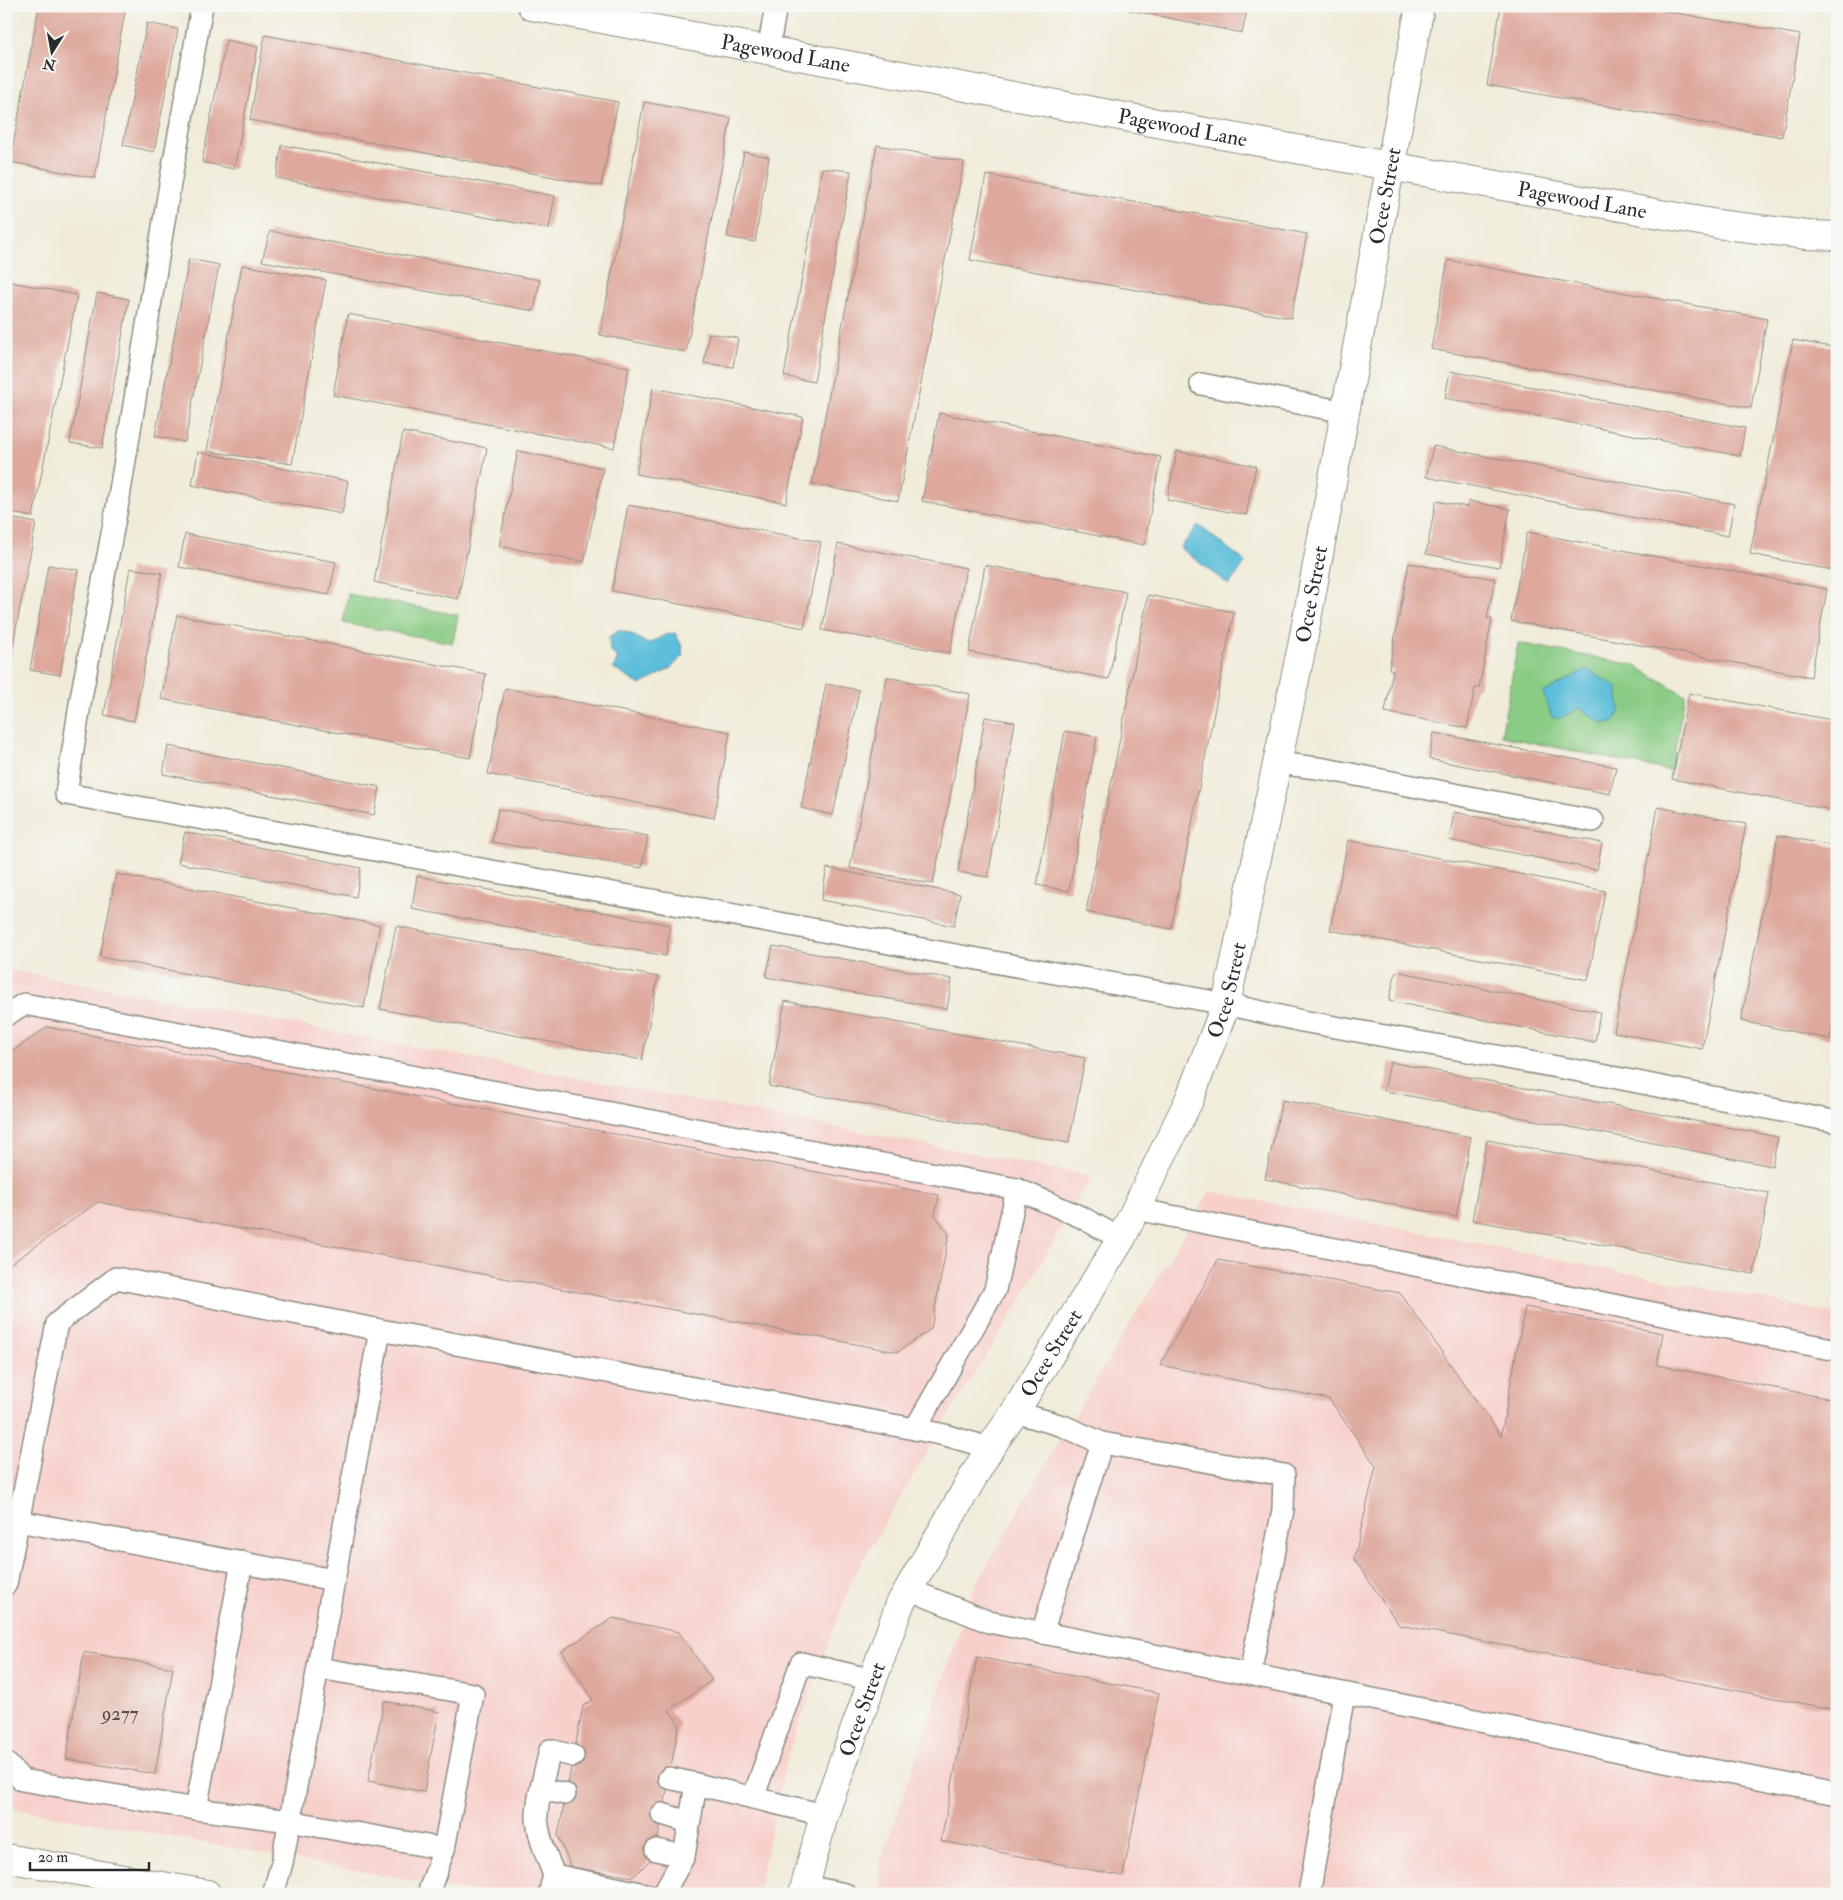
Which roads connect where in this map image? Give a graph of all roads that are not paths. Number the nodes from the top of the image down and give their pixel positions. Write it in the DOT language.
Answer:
graph roads {
  1 [pos="202,6"];
  2 [pos="532,6"];
  3 [pos="776,6"];
  4 [pos="1420,6"];
  5 [pos="768,51"];
  6 [pos="1389,166"];
  7 [pos="1837,236"];
  8 [pos="1201,384"];
  9 [pos="1345,412"];
  10 [pos="1277,763"];
  11 [pos="1593,821"];
  12 [pos="1226,1004"];
  13 [pos="6,1015"];
  14 [pos="1837,1122"];
  15 [pos="1016,1190"];
  16 [pos="1136,1209"];
  17 [pos="1121,1239"];
  18 [pos="380,1330"];
  19 [pos="1837,1350"];
  20 [pos="1015,1412"];
  21 [pos="915,1429"];
  22 [pos="1102,1443"];
  23 [pos="990,1448"];
  24 [pos="18,1521"];
  25 [pos="242,1562"];
  26 [pos="334,1580"];
  27 [pos="6,1584"];
  28 [pos="908,1589"];
  29 [pos="1042,1633"];
  30 [pos="318,1668"];
  31 [pos="1250,1674"];
  32 [pos="872,1680"];
  33 [pos="1344,1694"];
  34 [pos="573,1756"];
  35 [pos="6,1764"];
  36 [pos="670,1778"];
  37 [pos="696,1784"];
  38 [pos="541,1789"];
  39 [pos="565,1794"];
  40 [pos="1837,1794"];
  41 [pos="754,1798"];
  42 [pos="196,1808"];
  43 [pos="662,1814"];
  44 [pos="824,1815"];
  45 [pos="289,1821"];
  46 [pos="689,1822"];
  47 [pos="444,1849"];
  48 [pos="656,1850"];
  49 [pos="684,1856"];
  50 [pos="6,1858"];
  51 [pos="551,1885"];
  52 [pos="804,1890"];
  53 [pos="208,1894"];
  54 [pos="273,1894"];
  55 [pos="428,1894"];
  56 [pos="646,1894"];
  57 [pos="663,1894"];
  58 [pos="845,1894"];
  59 [pos="1309,1894"];
  1 -- 12 [label="lane"];
  2 -- 5 [label="street, Pagewood Lane"];
  3 -- 5 [label="lane"];
  4 -- 6 [label="street, Ocee Street"];
  5 -- 6 [label="street, Pagewood Lane"];
  6 -- 7 [label="street, Pagewood Lane"];
  6 -- 9 [label="street, Ocee Street"];
  8 -- 9 [label="lane"];
  9 -- 10 [label="street, Ocee Street"];
  10 -- 11 [label="lane"];
  10 -- 12 [label="street, Ocee Street"];
  12 -- 14 [label="lane"];
  12 -- 16 [label="street, Ocee Street"];
  13 -- 15 [label="lane"];
  15 -- 17 [label="lane"];
  15 -- 21 [label="lane"];
  16 -- 17 [label="street, Ocee Street"];
  16 -- 19 [label="lane"];
  17 -- 20 [label="street, Ocee Street"];
  18 -- 21 [label="lane"];
  18 -- 24 [label="lane"];
  18 -- 26 [label="lane"];
  20 -- 22 [label="lane"];
  20 -- 23 [label="street, Ocee Street"];
  21 -- 23 [label="lane"];
  22 -- 29 [label="lane"];
  22 -- 31 [label="lane"];
  23 -- 28 [label="street, Ocee Street"];
  24 -- 25 [label="lane"];
  24 -- 27 [label="lane"];
  25 -- 26 [label="lane"];
  25 -- 42 [label="lane"];
  26 -- 30 [label="lane"];
  28 -- 29 [label="lane"];
  28 -- 32 [label="street, Ocee Street"];
  29 -- 31 [label="lane"];
  30 -- 45 [label="lane"];
  30 -- 47 [label="lane"];
  31 -- 33 [label="lane"];
  32 -- 41 [label="lane"];
  32 -- 44 [label="street, Ocee Street"];
  33 -- 40 [label="lane"];
  33 -- 59 [label="lane"];
  34 -- 38 [label="lane"];
  35 -- 42 [label="lane"];
  36 -- 37 [label="lane"];
  37 -- 41 [label="lane"];
  37 -- 46 [label="lane"];
  38 -- 39 [label="lane"];
  38 -- 51 [label="lane"];
  41 -- 44 [label="lane"];
  42 -- 45 [label="lane"];
  43 -- 46 [label="lane"];
  44 -- 52 [label="street, Ocee Street"];
  45 -- 47 [label="lane"];
  45 -- 54 [label="lane"];
  46 -- 49 [label="lane"];
  47 -- 55 [label="lane"];
  48 -- 49 [label="lane"];
  49 -- 57 [label="lane"];
  50 -- 53 [label="street"];
  51 -- 56 [label="lane"];
  52 -- 58 [label="lane"];
}
